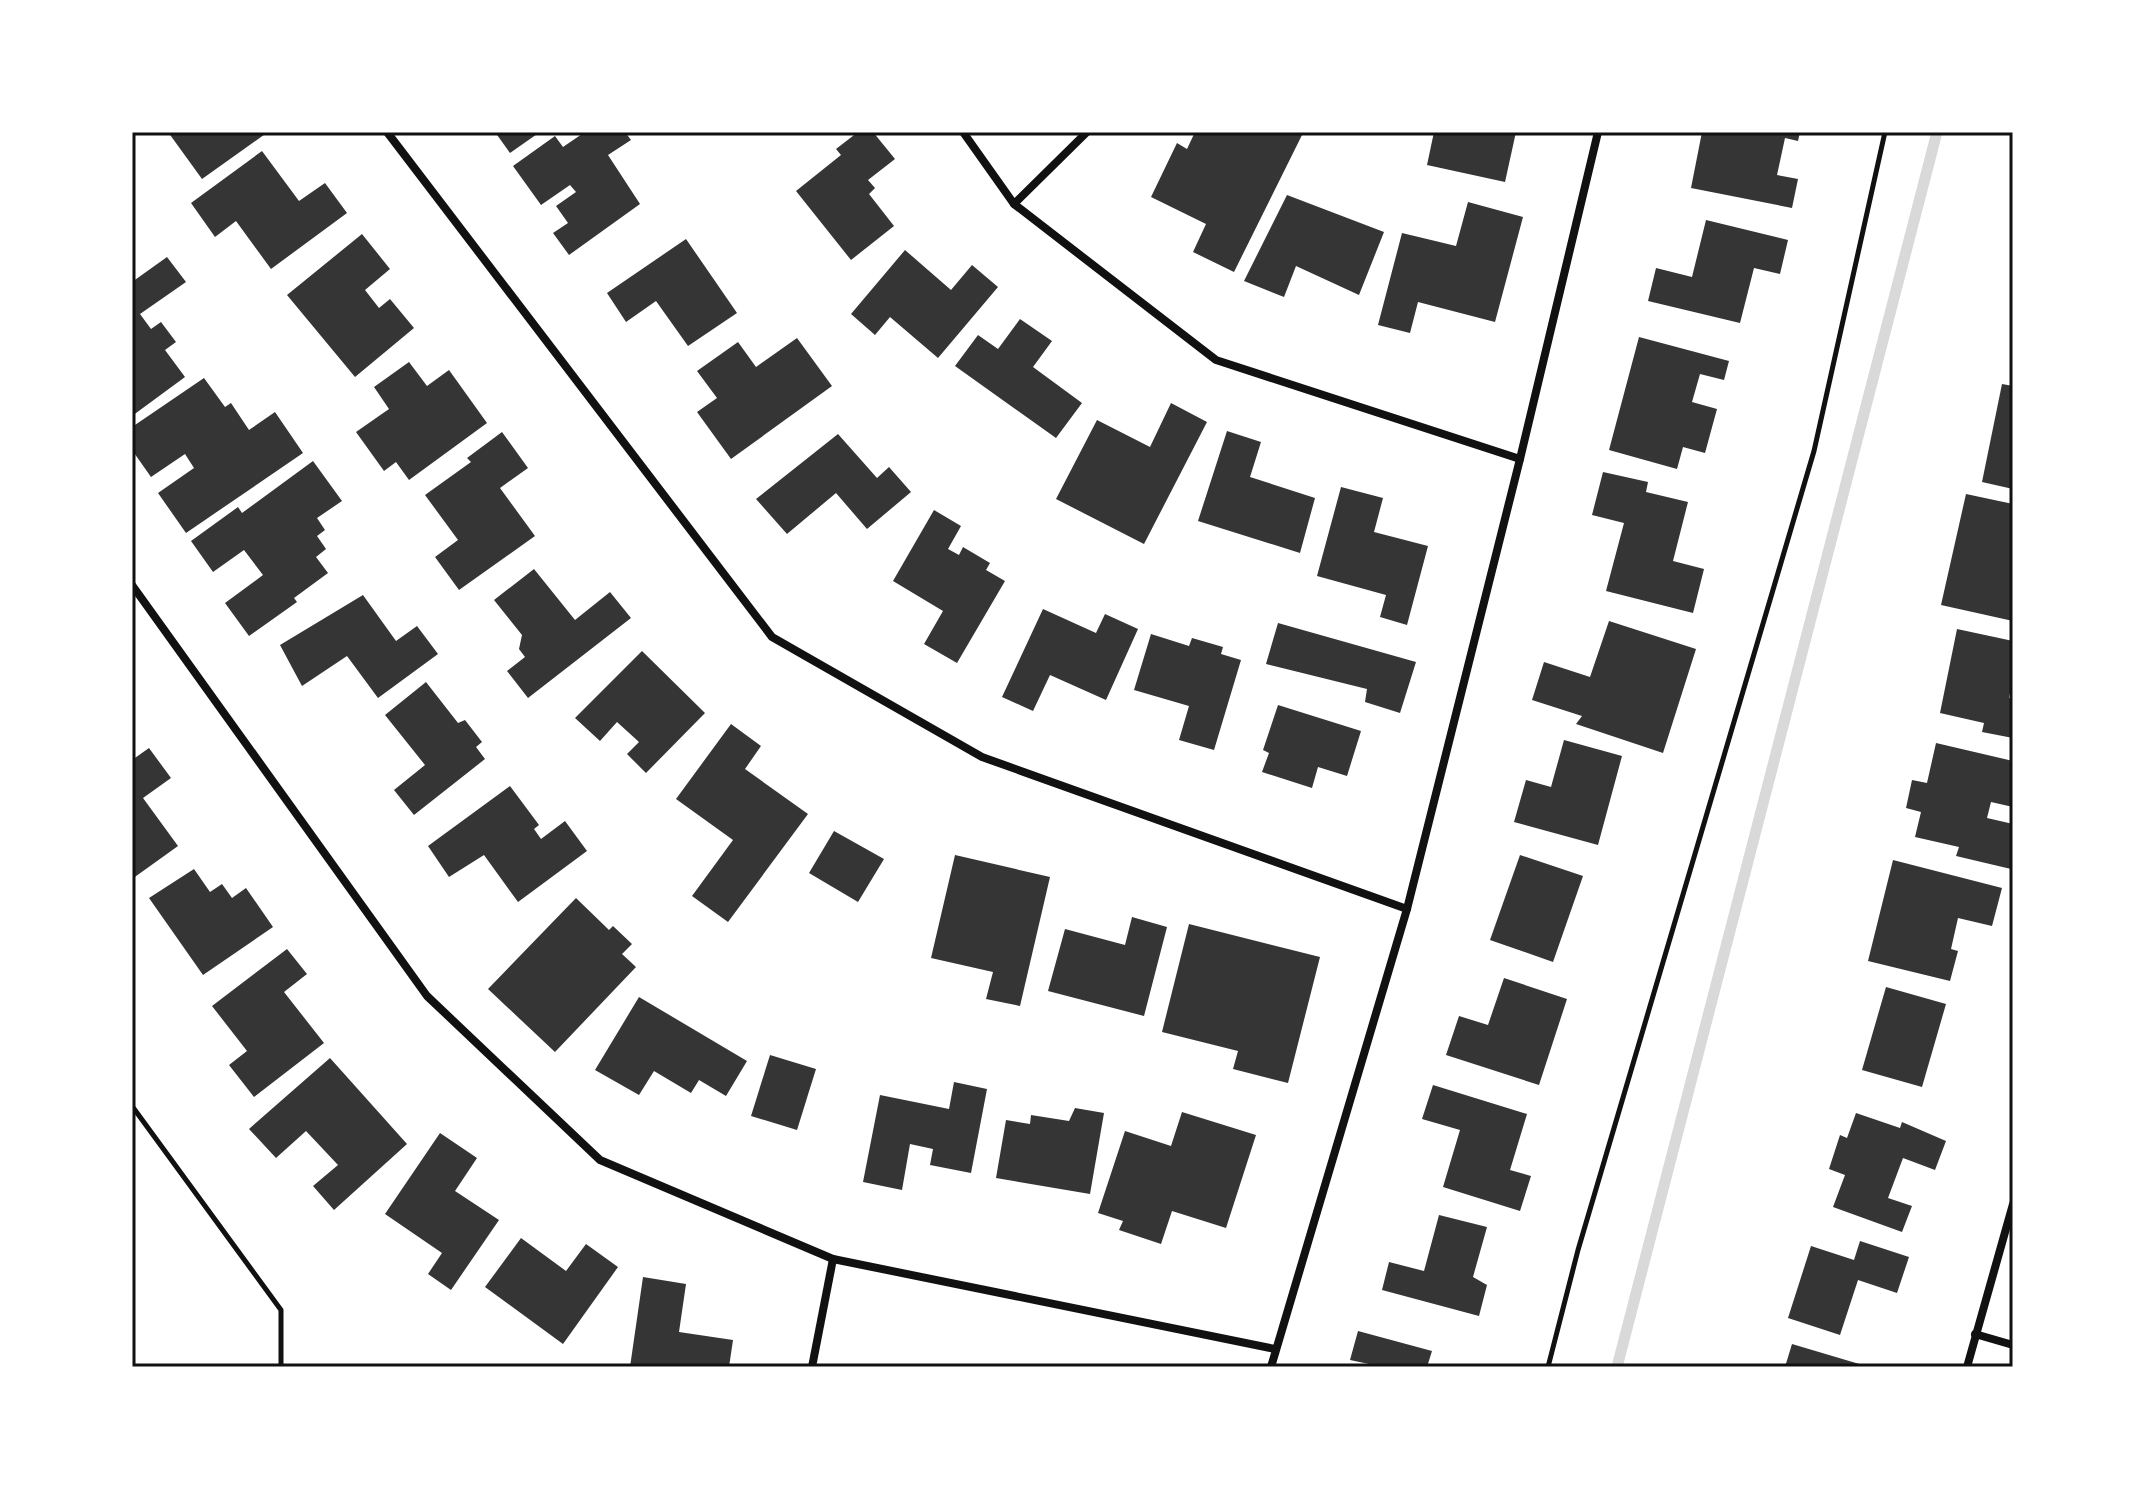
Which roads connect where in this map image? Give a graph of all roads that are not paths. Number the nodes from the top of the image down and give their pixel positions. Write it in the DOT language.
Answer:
graph roads {
  1 [pos="387,132"];
  2 [pos="963,132"];
  3 [pos="1087,132"];
  4 [pos="1598,132"];
  5 [pos="1014,204"];
  6 [pos="1520,459"];
  7 [pos="132,585"];
  8 [pos="1407,909"];
  9 [pos="2013,1204"];
  10 [pos="833,1259"];
  11 [pos="1975,1334"];
  12 [pos="2013,1345"];
  13 [pos="1275,1349"];
  14 [pos="812,1367"];
  15 [pos="1271,1367"];
  16 [pos="1967,1367"];
  1 -- 8 [label="street"];
  2 -- 5 [label="street"];
  3 -- 5 [label="street"];
  4 -- 6 [label="street"];
  5 -- 6 [label="street"];
  6 -- 8 [label="street"];
  7 -- 10 [label="street"];
  8 -- 13 [label="street"];
  9 -- 11 [label="street"];
  10 -- 13 [label="street"];
  10 -- 14 [label="street"];
  11 -- 12 [label="street"];
  11 -- 16 [label="street"];
  13 -- 15 [label="street"];
}
